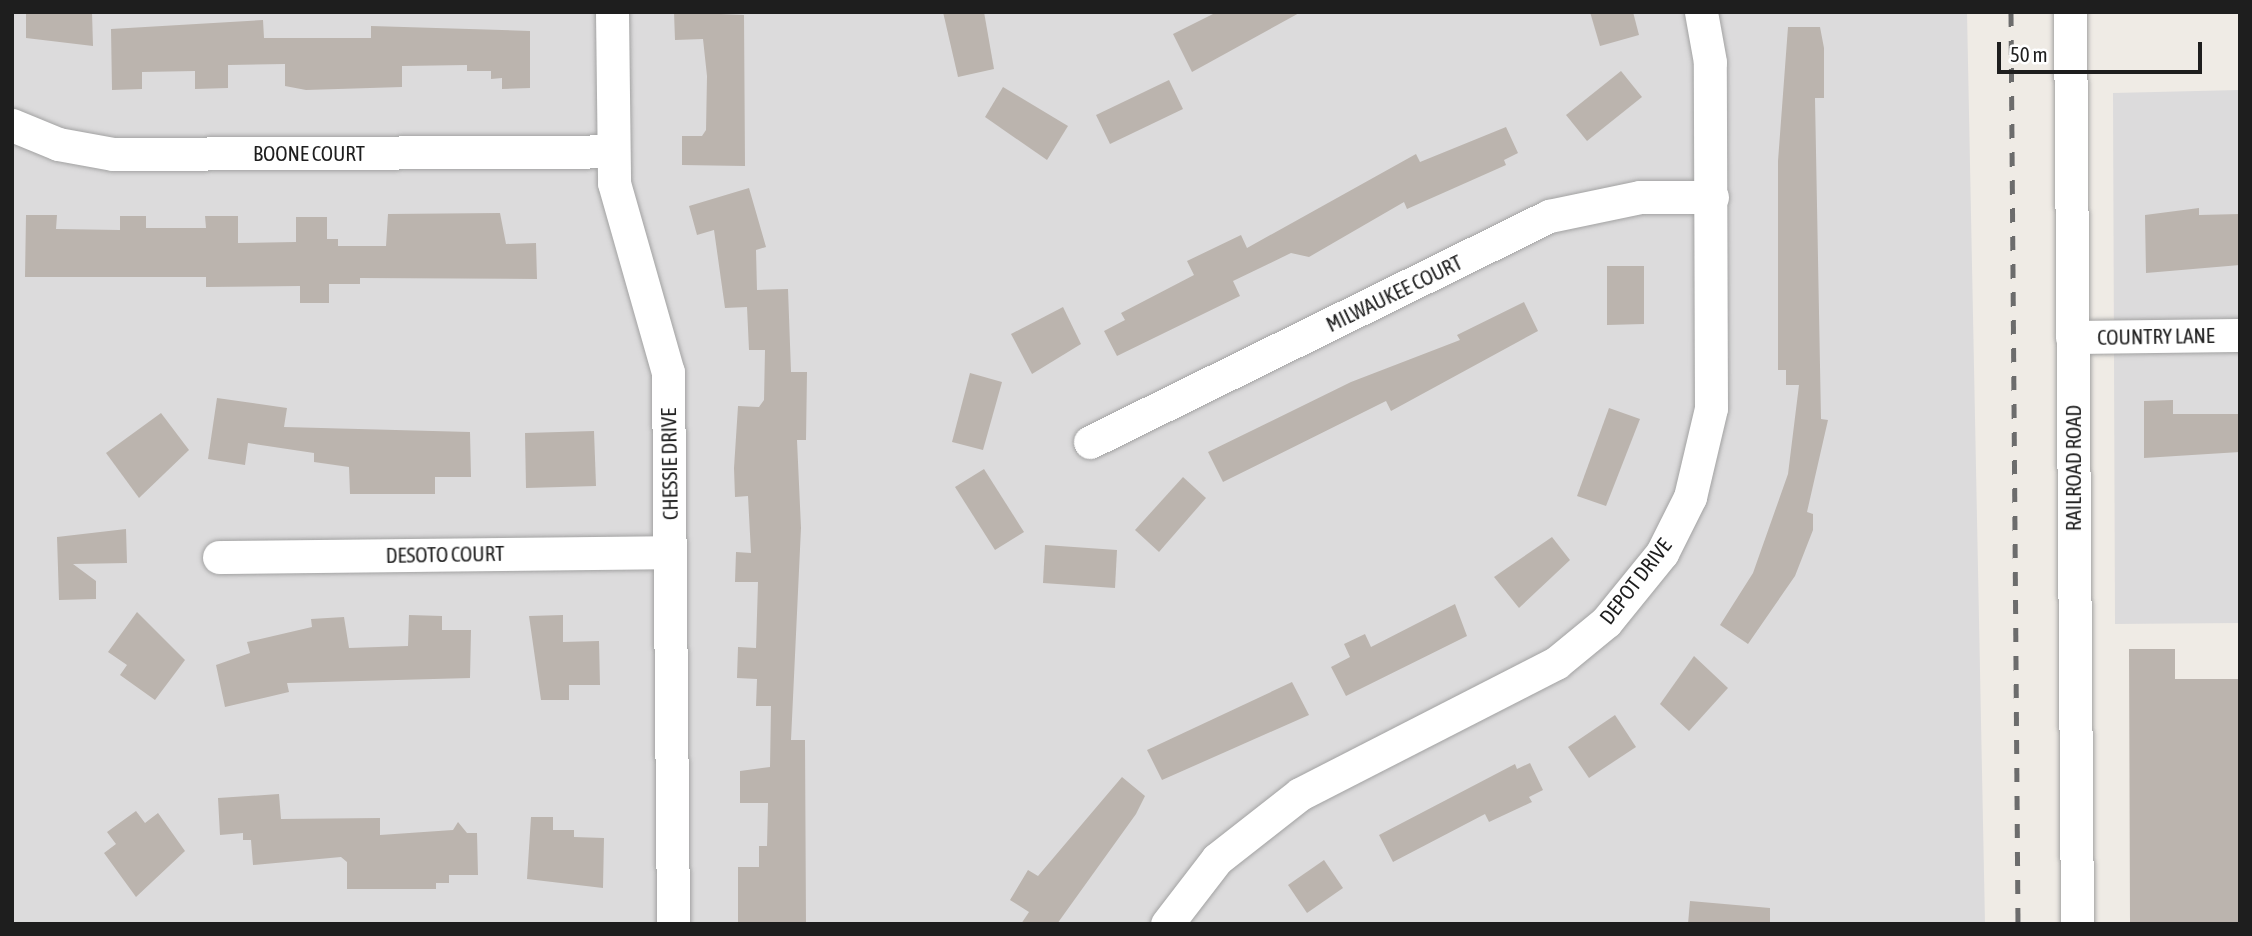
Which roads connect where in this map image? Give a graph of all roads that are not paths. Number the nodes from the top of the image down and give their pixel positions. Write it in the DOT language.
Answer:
graph roads {
  1 [pos="612,12"];
  2 [pos="1701,12"];
  3 [pos="2070,12"];
  4 [pos="12,125"];
  5 [pos="611,150"];
  6 [pos="1712,197"];
  7 [pos="2240,335"];
  8 [pos="2073,337"];
  9 [pos="1090,442"];
  10 [pos="670,552"];
  11 [pos="219,556"];
  12 [pos="673,924"];
  13 [pos="1167,924"];
  14 [pos="2077,924"];
  1 -- 5 [label="street, CHESSIE DRIVE"];
  2 -- 6 [label="street, DEPOT DRIVE"];
  3 -- 8 [label="street, RAILROAD ROAD"];
  4 -- 5 [label="street, BOONE COURT"];
  5 -- 10 [label="street, CHESSIE DRIVE"];
  6 -- 9 [label="street, MILWAUKEE COURT"];
  6 -- 13 [label="street, DEPOT DRIVE"];
  7 -- 8 [label="street, COUNTRY LANE"];
  8 -- 14 [label="street, RAILROAD ROAD"];
  10 -- 11 [label="street, DESOTO COURT"];
  10 -- 12 [label="street, CHESSIE DRIVE"];
}
